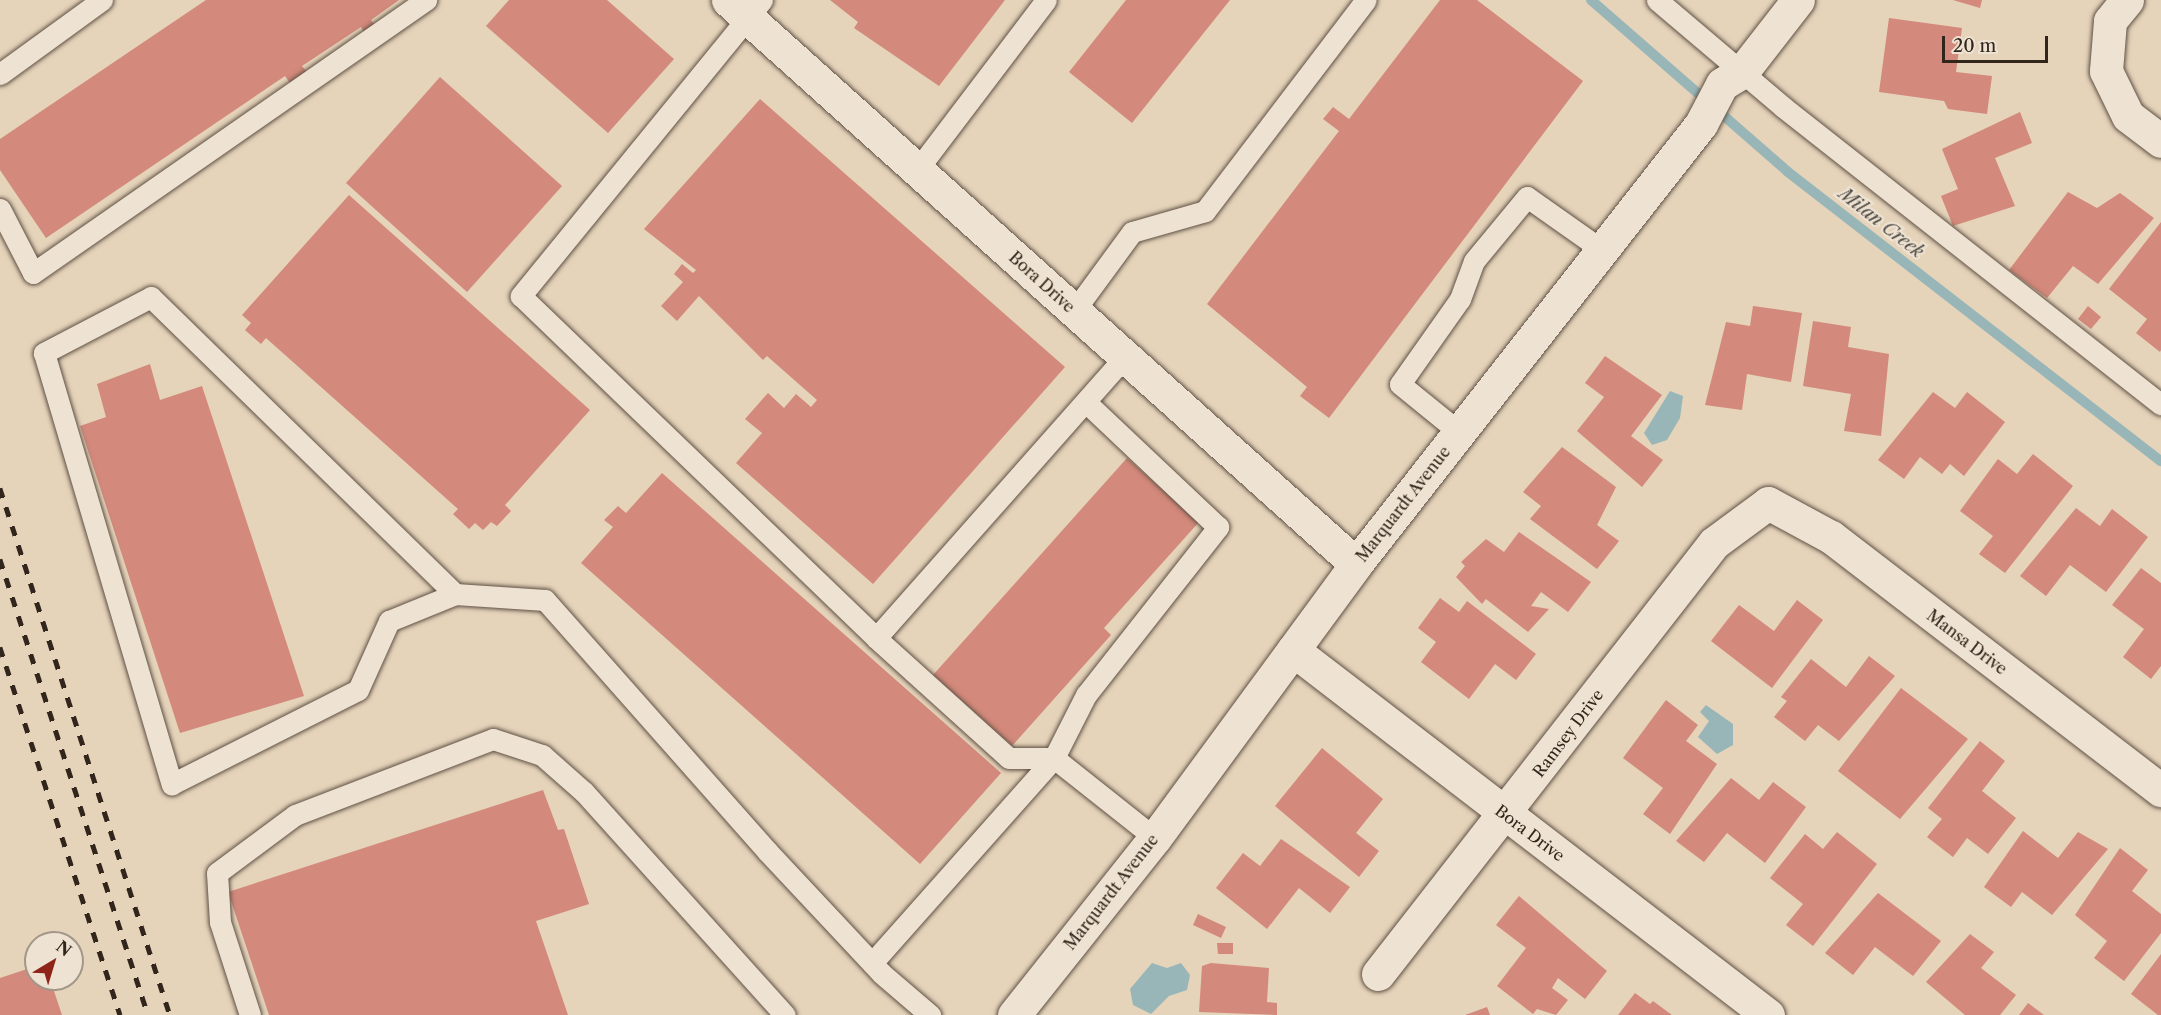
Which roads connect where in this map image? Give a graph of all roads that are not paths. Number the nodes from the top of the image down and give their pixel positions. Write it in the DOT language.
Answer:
graph roads {
  1 [pos="102,0"];
  2 [pos="426,0"];
  3 [pos="1046,0"];
  4 [pos="1366,0"];
  5 [pos="1657,0"];
  6 [pos="2127,0"];
  7 [pos="1792,2"];
  8 [pos="746,6"];
  9 [pos="0,74"];
  10 [pos="1732,78"];
  11 [pos="2161,141"];
  12 [pos="917,170"];
  13 [pos="0,209"];
  14 [pos="1602,250"];
  15 [pos="1074,311"];
  16 [pos="1125,357"];
  17 [pos="1088,404"];
  18 [pos="2161,405"];
  19 [pos="1459,432"];
  20 [pos="1768,503"];
  21 [pos="1356,564"];
  22 [pos="455,594"];
  23 [pos="876,638"];
  24 [pos="1293,650"];
  25 [pos="1054,758"];
  26 [pos="2161,790"];
  27 [pos="1506,815"];
  28 [pos="1155,838"];
  29 [pos="872,963"];
  30 [pos="1378,974"];
  31 [pos="1018,1014"];
  32 [pos="250,1015"];
  33 [pos="785,1015"];
  34 [pos="930,1015"];
  35 [pos="1768,1015"];
  1 -- 9 [label="lane"];
  2 -- 13 [label="lane"];
  3 -- 12 [label="lane"];
  4 -- 15 [label="lane"];
  5 -- 10 [label="lane"];
  6 -- 11 [label="street"];
  7 -- 10 [label="street, Marquardt Avenue"];
  8 -- 12 [label="street, Bora Drive"];
  8 -- 23 [label="lane"];
  10 -- 14 [label="street, Marquardt Avenue"];
  10 -- 18 [label="lane"];
  12 -- 15 [label="street, Bora Drive"];
  14 -- 19 [label="street, Marquardt Avenue"];
  14 -- 19 [label="lane"];
  15 -- 16 [label="street, Bora Drive"];
  16 -- 17 [label="lane"];
  16 -- 21 [label="street, Bora Drive"];
  17 -- 23 [label="lane"];
  17 -- 25 [label="lane"];
  19 -- 21 [label="street, Marquardt Avenue"];
  20 -- 26 [label="street, Mansa Drive"];
  20 -- 27 [label="street, Ramsey Drive"];
  21 -- 24 [label="street, Marquardt Avenue"];
  22 -- 22 [label="lane"];
  22 -- 29 [label="lane"];
  23 -- 25 [label="lane"];
  24 -- 27 [label="street, Bora Drive"];
  24 -- 28 [label="street, Marquardt Avenue"];
  25 -- 28 [label="lane"];
  25 -- 29 [label="lane"];
  27 -- 30 [label="street, Ramsey Drive"];
  27 -- 35 [label="street, Bora Drive"];
  28 -- 31 [label="street, Marquardt Avenue"];
  29 -- 34 [label="lane"];
  32 -- 33 [label="lane"];
}
